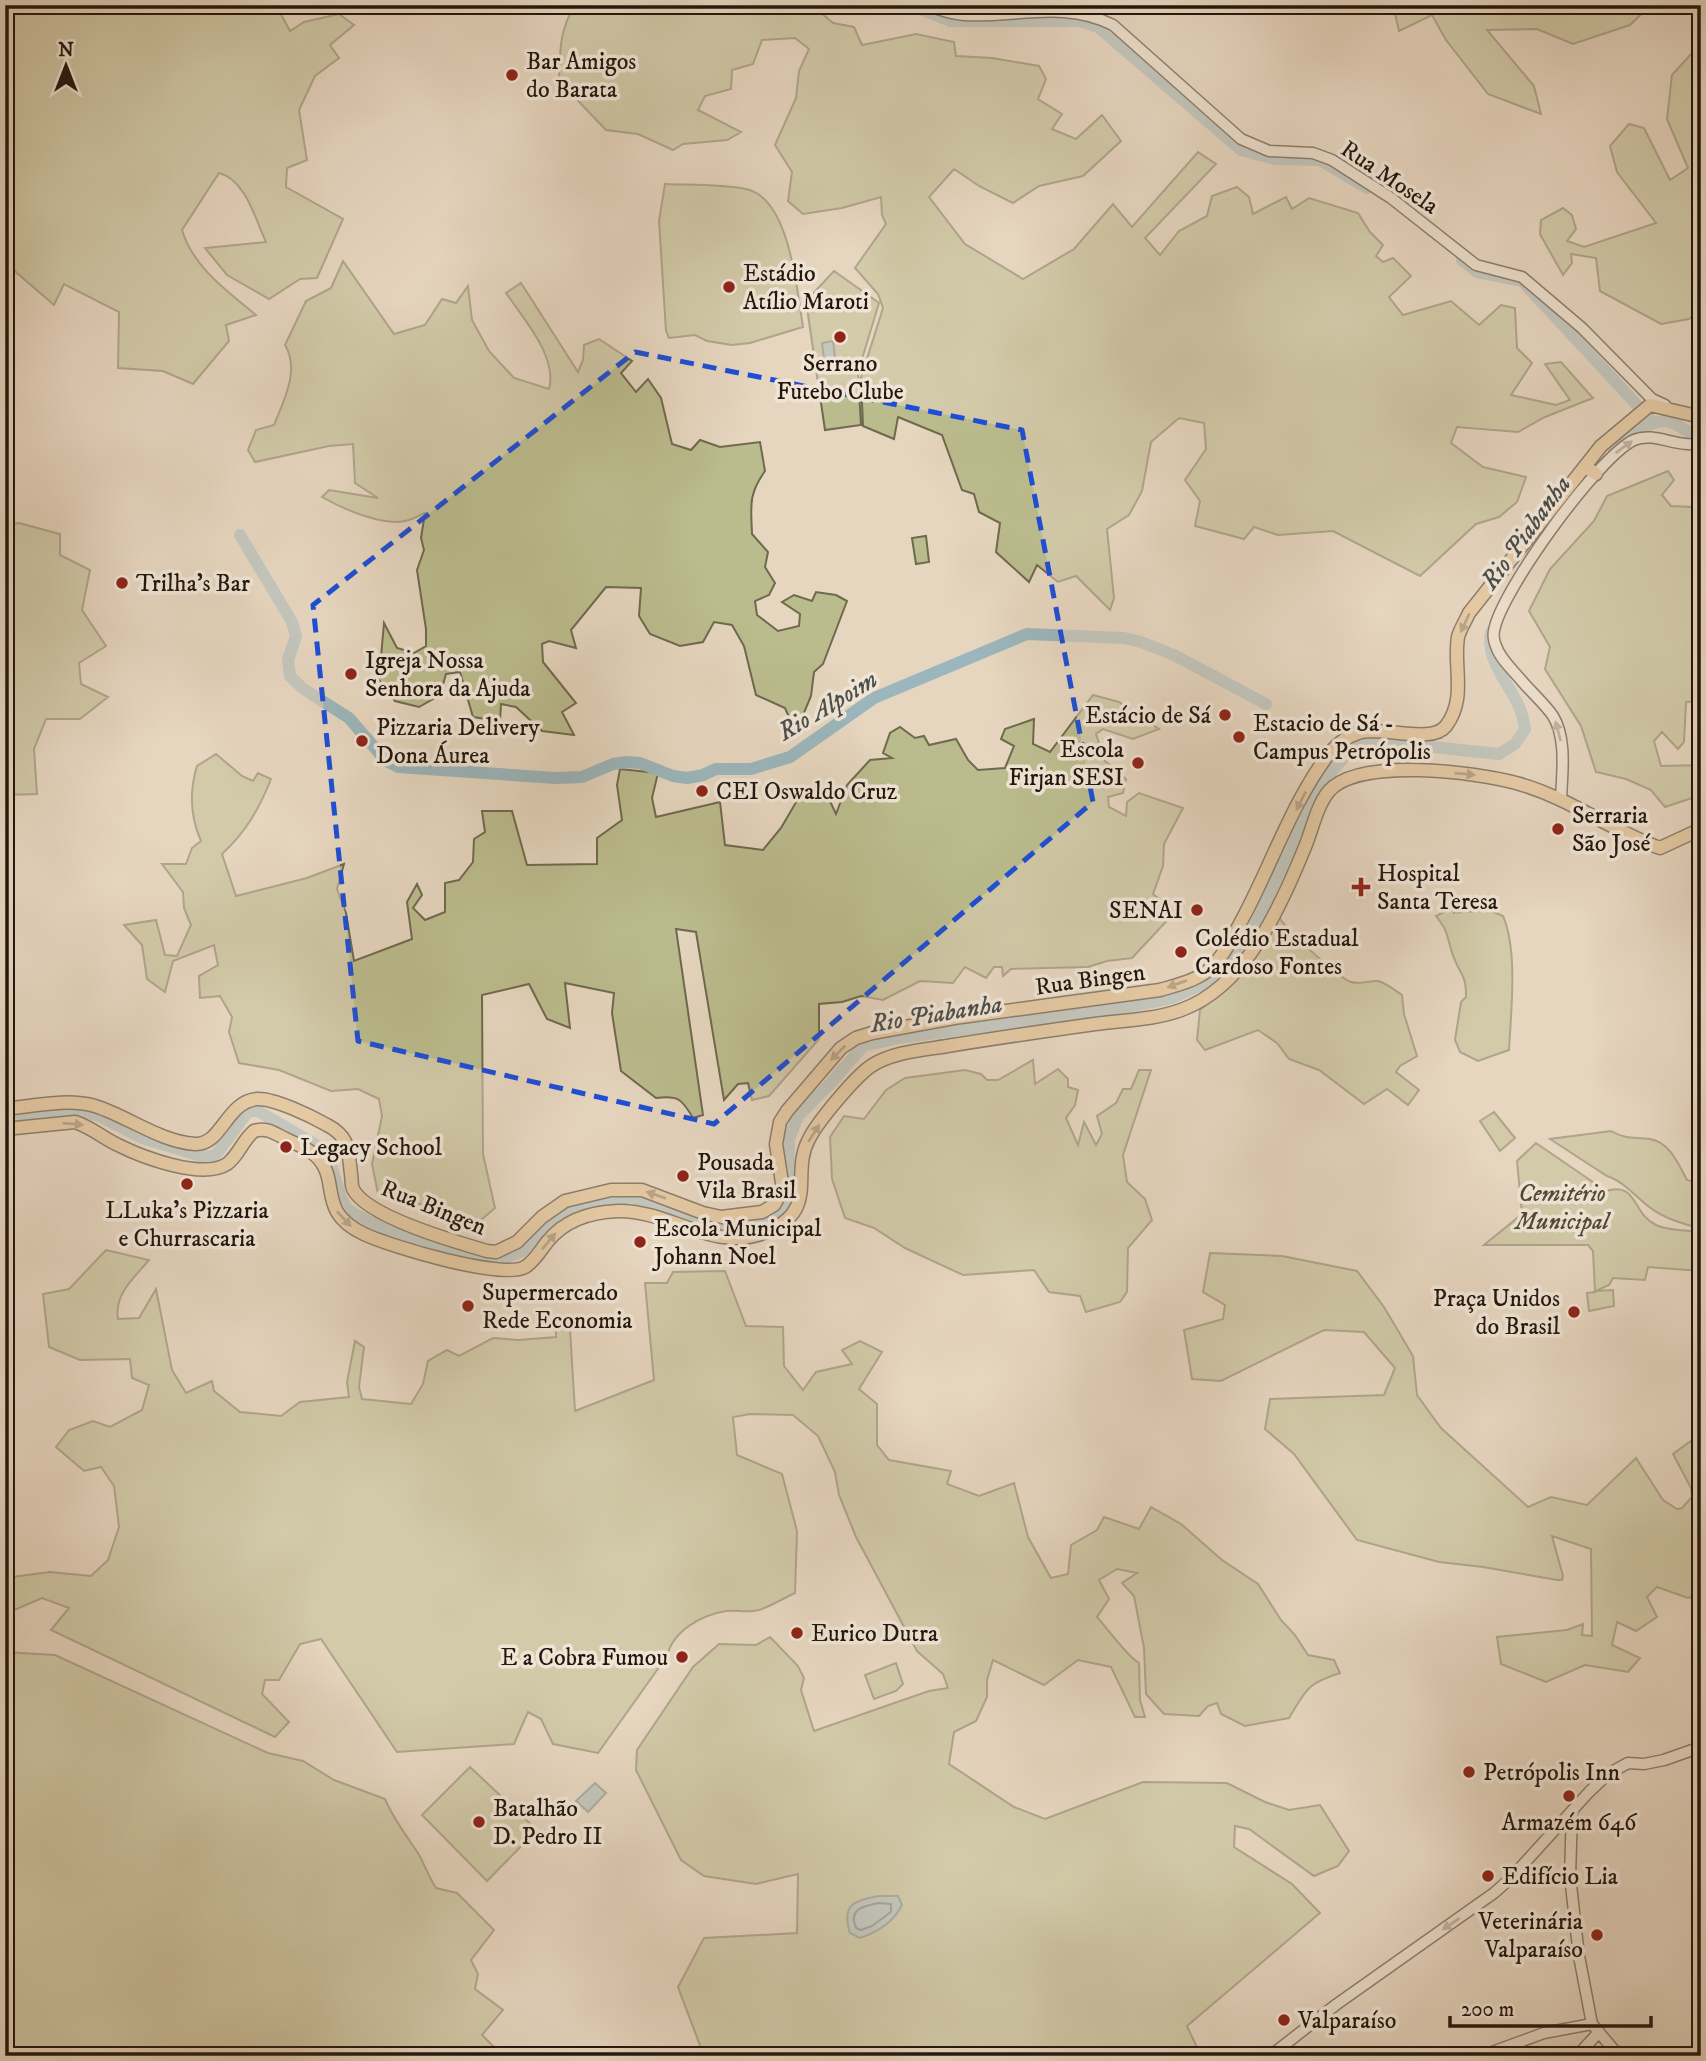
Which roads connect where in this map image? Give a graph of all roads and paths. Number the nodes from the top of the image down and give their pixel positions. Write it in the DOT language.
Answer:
graph roads {
  1 [pos="927,5"];
  2 [pos="1651,402"];
  3 [pos="1701,417"];
  4 [pos="1701,443"];
  5 [pos="1585,466"];
  6 [pos="1596,474"];
  7 [pos="1561,799"];
  8 [pos="1701,829"];
  9 [pos="5,1109"];
  10 [pos="5,1129"];
  11 [pos="800,1174"];
  12 [pos="781,1177"];
  13 [pos="352,1187"];
  14 [pos="330,1190"];
  15 [pos="1701,1747"];
  16 [pos="1572,1811"];
  17 [pos="1596,2028"];
  18 [pos="1270,2056"];
  19 [pos="1481,2056"];
  20 [pos="1577,2056"];
  21 [pos="1619,2056"];
  1 -- 2 [label="street, Rua Mosela"];
  2 -- 3 [label="main road"];
  2 -- 5 [label="main road"];
  6 -- 4 [label="street, one-way"];
  5 -- 6 [label="main road"];
  5 -- 12 [label="main road, Rua Bingen, one-way"];
  7 -- 6 [label="street, one-way"];
  7 -- 8 [label="main road"];
  11 -- 7 [label="main road, Rua Bingen, one-way"];
  9 -- 13 [label="main road, Rua Bingen"];
  10 -- 14 [label="main road, Rua Bingen, one-way"];
  11 -- 12 [label="main road"];
  14 -- 11 [label="main road, Rua Bingen, one-way"];
  12 -- 13 [label="main road, Rua Bingen, one-way"];
  13 -- 14 [label="main road"];
  15 -- 16 [label="street"];
  16 -- 17 [label="street"];
  16 -- 18 [label="street, one-way"];
  17 -- 19 [label="street"];
  17 -- 20 [label="street"];
  17 -- 21 [label="street"];
}
